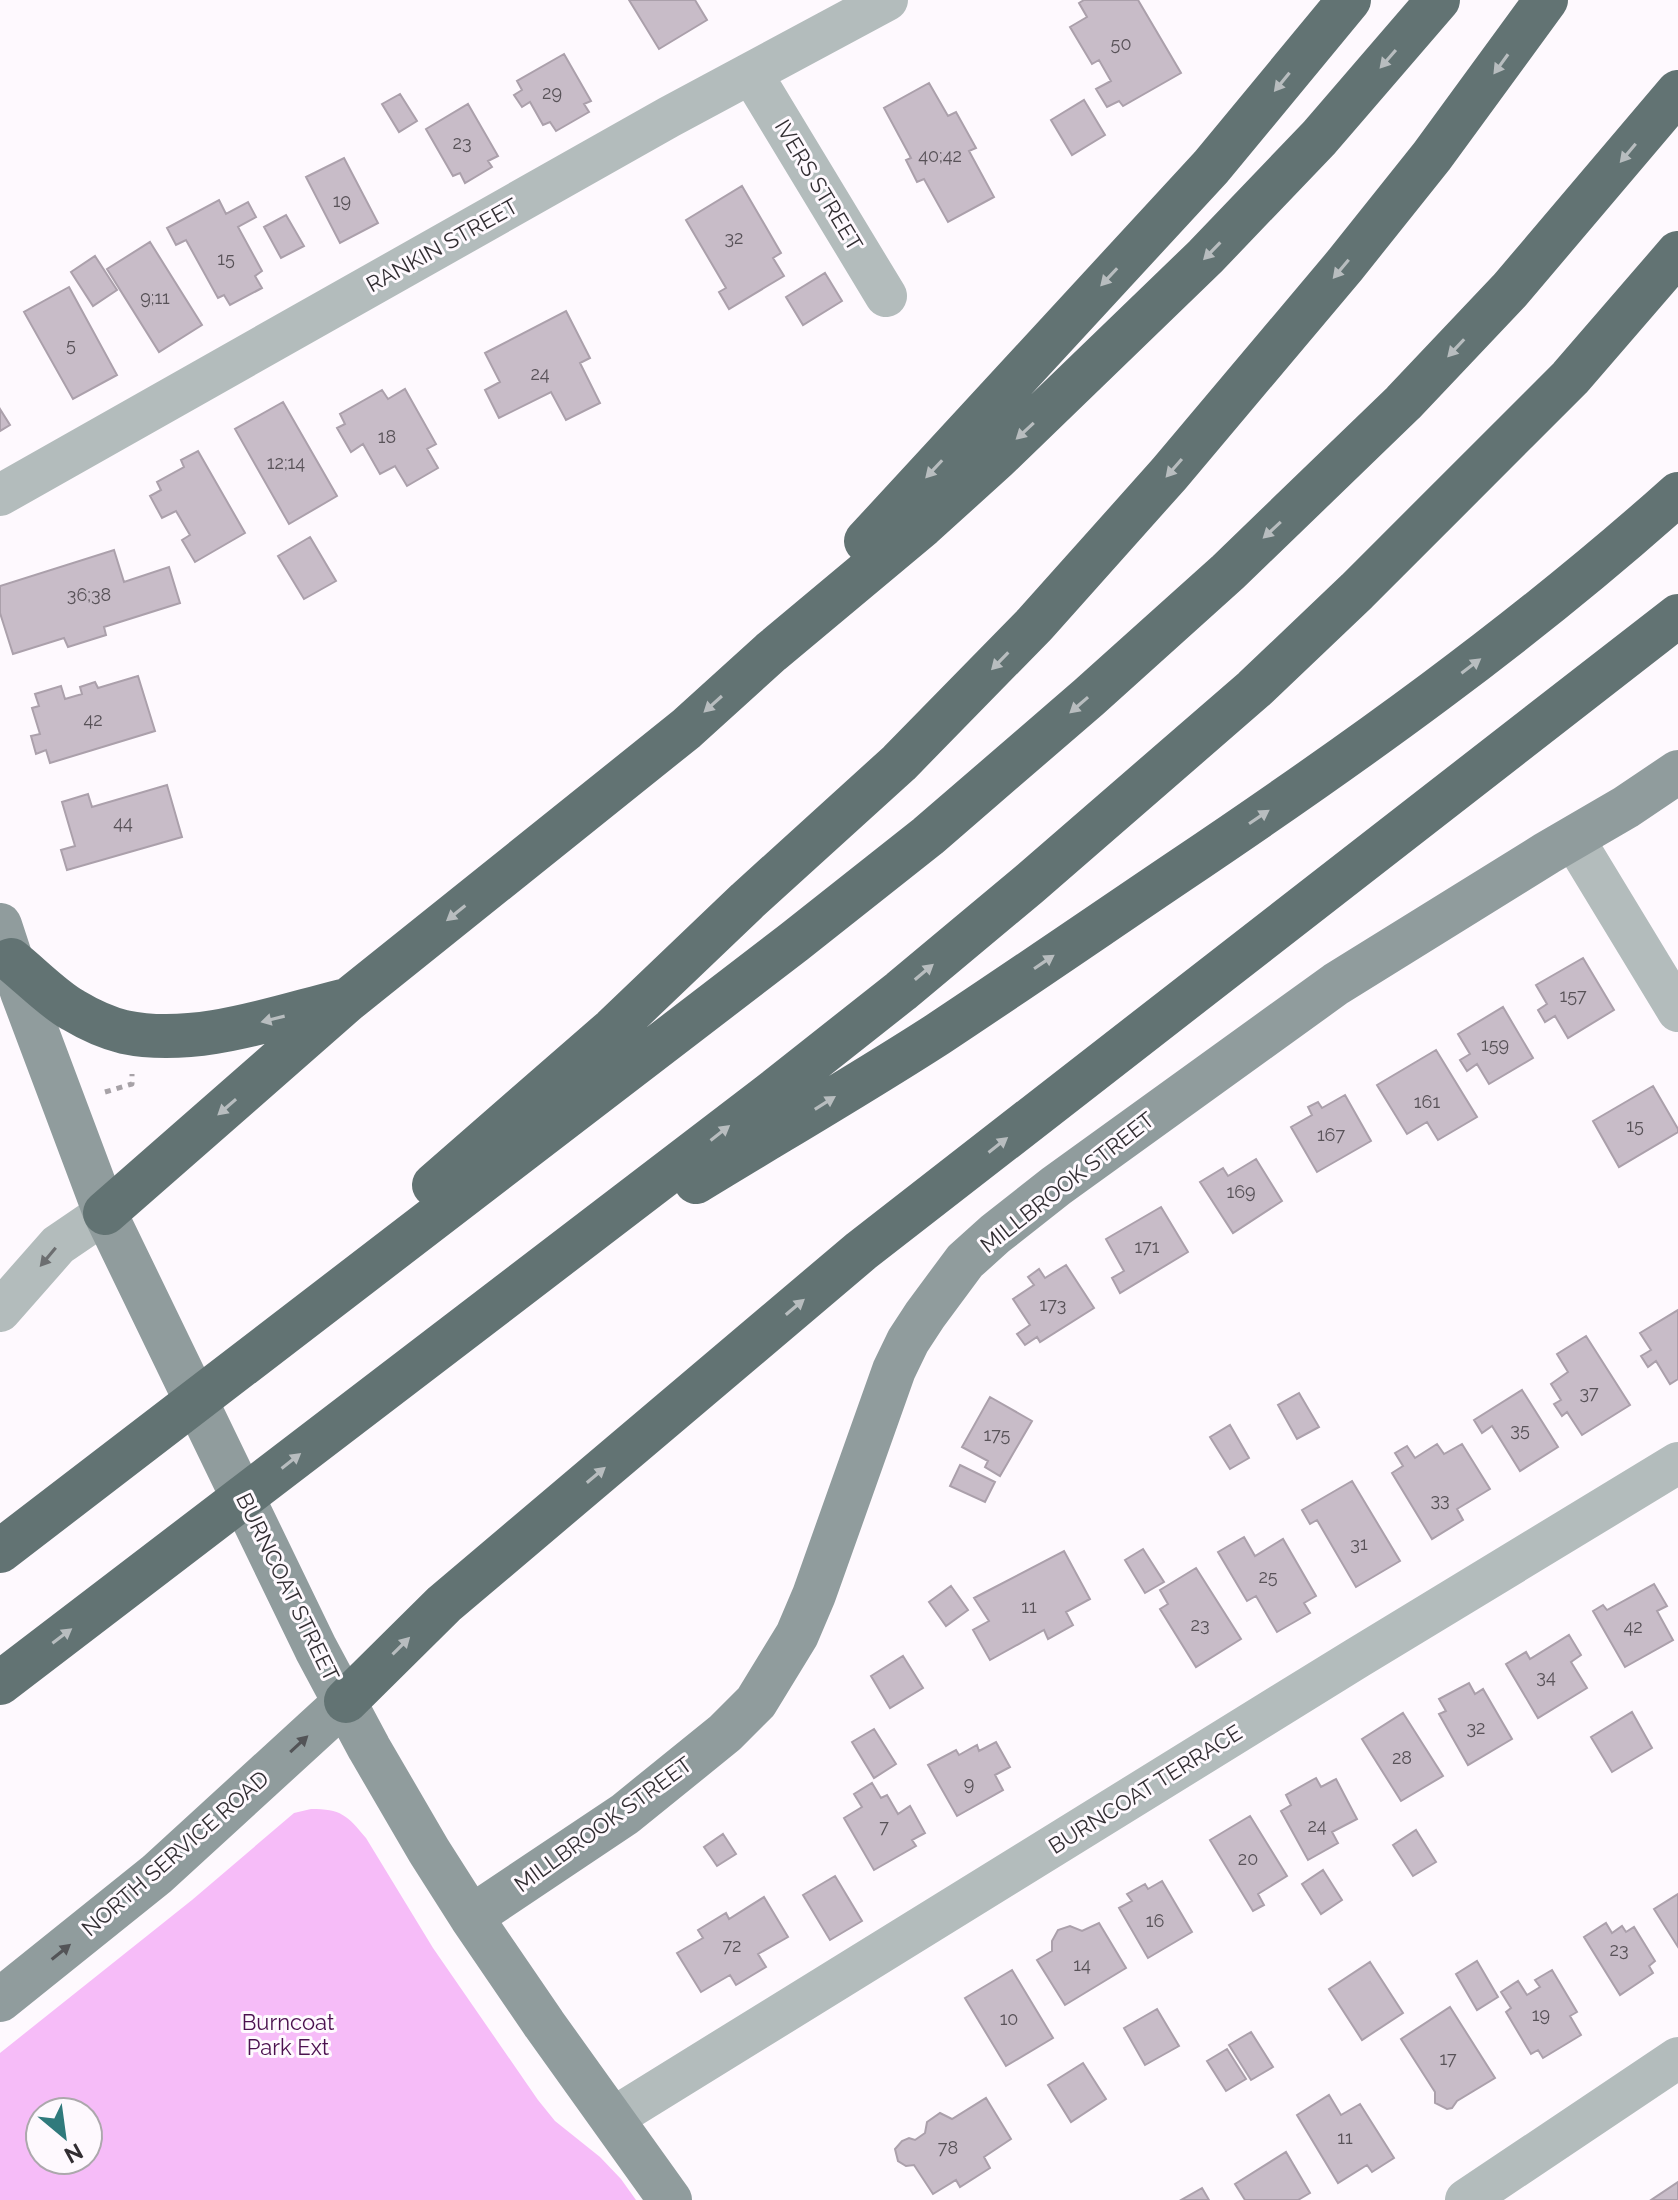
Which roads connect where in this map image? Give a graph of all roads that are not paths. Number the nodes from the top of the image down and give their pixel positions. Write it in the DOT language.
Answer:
graph roads {
  1 [pos="887,0"];
  2 [pos="1349,0"];
  3 [pos="1438,0"];
  4 [pos="1546,0"];
  5 [pos="751,73"];
  6 [pos="1678,92"];
  7 [pos="1678,253"];
  8 [pos="886,296"];
  9 [pos="1678,494"];
  10 [pos="0,495"];
  11 [pos="1678,616"];
  12 [pos="771,652"];
  13 [pos="1678,772"];
  14 [pos="1573,838"];
  15 [pos="6,942"];
  16 [pos="348,1000"];
  17 [pos="1678,1011"];
  18 [pos="105,1213"];
  19 [pos="496,1305"];
  20 [pos="0,1311"];
  21 [pos="240,1367"];
  22 [pos="1678,1463"];
  23 [pos="0,1551"];
  24 [pos="0,1683"];
  25 [pos="346,1701"];
  26 [pos="471,1917"];
  27 [pos="0,2000"];
  28 [pos="1678,2058"];
  29 [pos="613,2118"];
  30 [pos="670,2200"];
  31 [pos="1466,2200"];
  1 -- 5 [label="street, RANKIN STREET"];
  2 -- 12 [label="highway, one-way"];
  3 -- 12 [label="highway, one-way"];
  4 -- 21 [label="highway, one-way"];
  5 -- 8 [label="street, IVERS STREET"];
  5 -- 10 [label="street, RANKIN STREET"];
  6 -- 21 [label="highway, one-way"];
  19 -- 7 [label="highway, one-way"];
  19 -- 9 [label="highway, one-way"];
  25 -- 11 [label="highway, one-way"];
  12 -- 16 [label="highway, one-way"];
  13 -- 14 [label="main road, MILLBROOK STREET"];
  14 -- 17 [label="street"];
  14 -- 26 [label="main road, MILLBROOK STREET"];
  16 -- 15 [label="highway, one-way"];
  15 -- 18 [label="main road, BURNCOAT STREET"];
  16 -- 18 [label="highway, one-way"];
  18 -- 20 [label="street, one-way"];
  18 -- 25 [label="main road, BURNCOAT STREET"];
  24 -- 19 [label="highway, one-way"];
  21 -- 23 [label="highway"];
  22 -- 29 [label="street, BURNCOAT TERRACE"];
  25 -- 26 [label="main road, BURNCOAT STREET"];
  27 -- 25 [label="main road, NORTH SERVICE ROAD, one-way"];
  26 -- 29 [label="main road, BURNCOAT STREET"];
  28 -- 31 [label="street"];
  29 -- 30 [label="main road, BURNCOAT STREET"];
}
